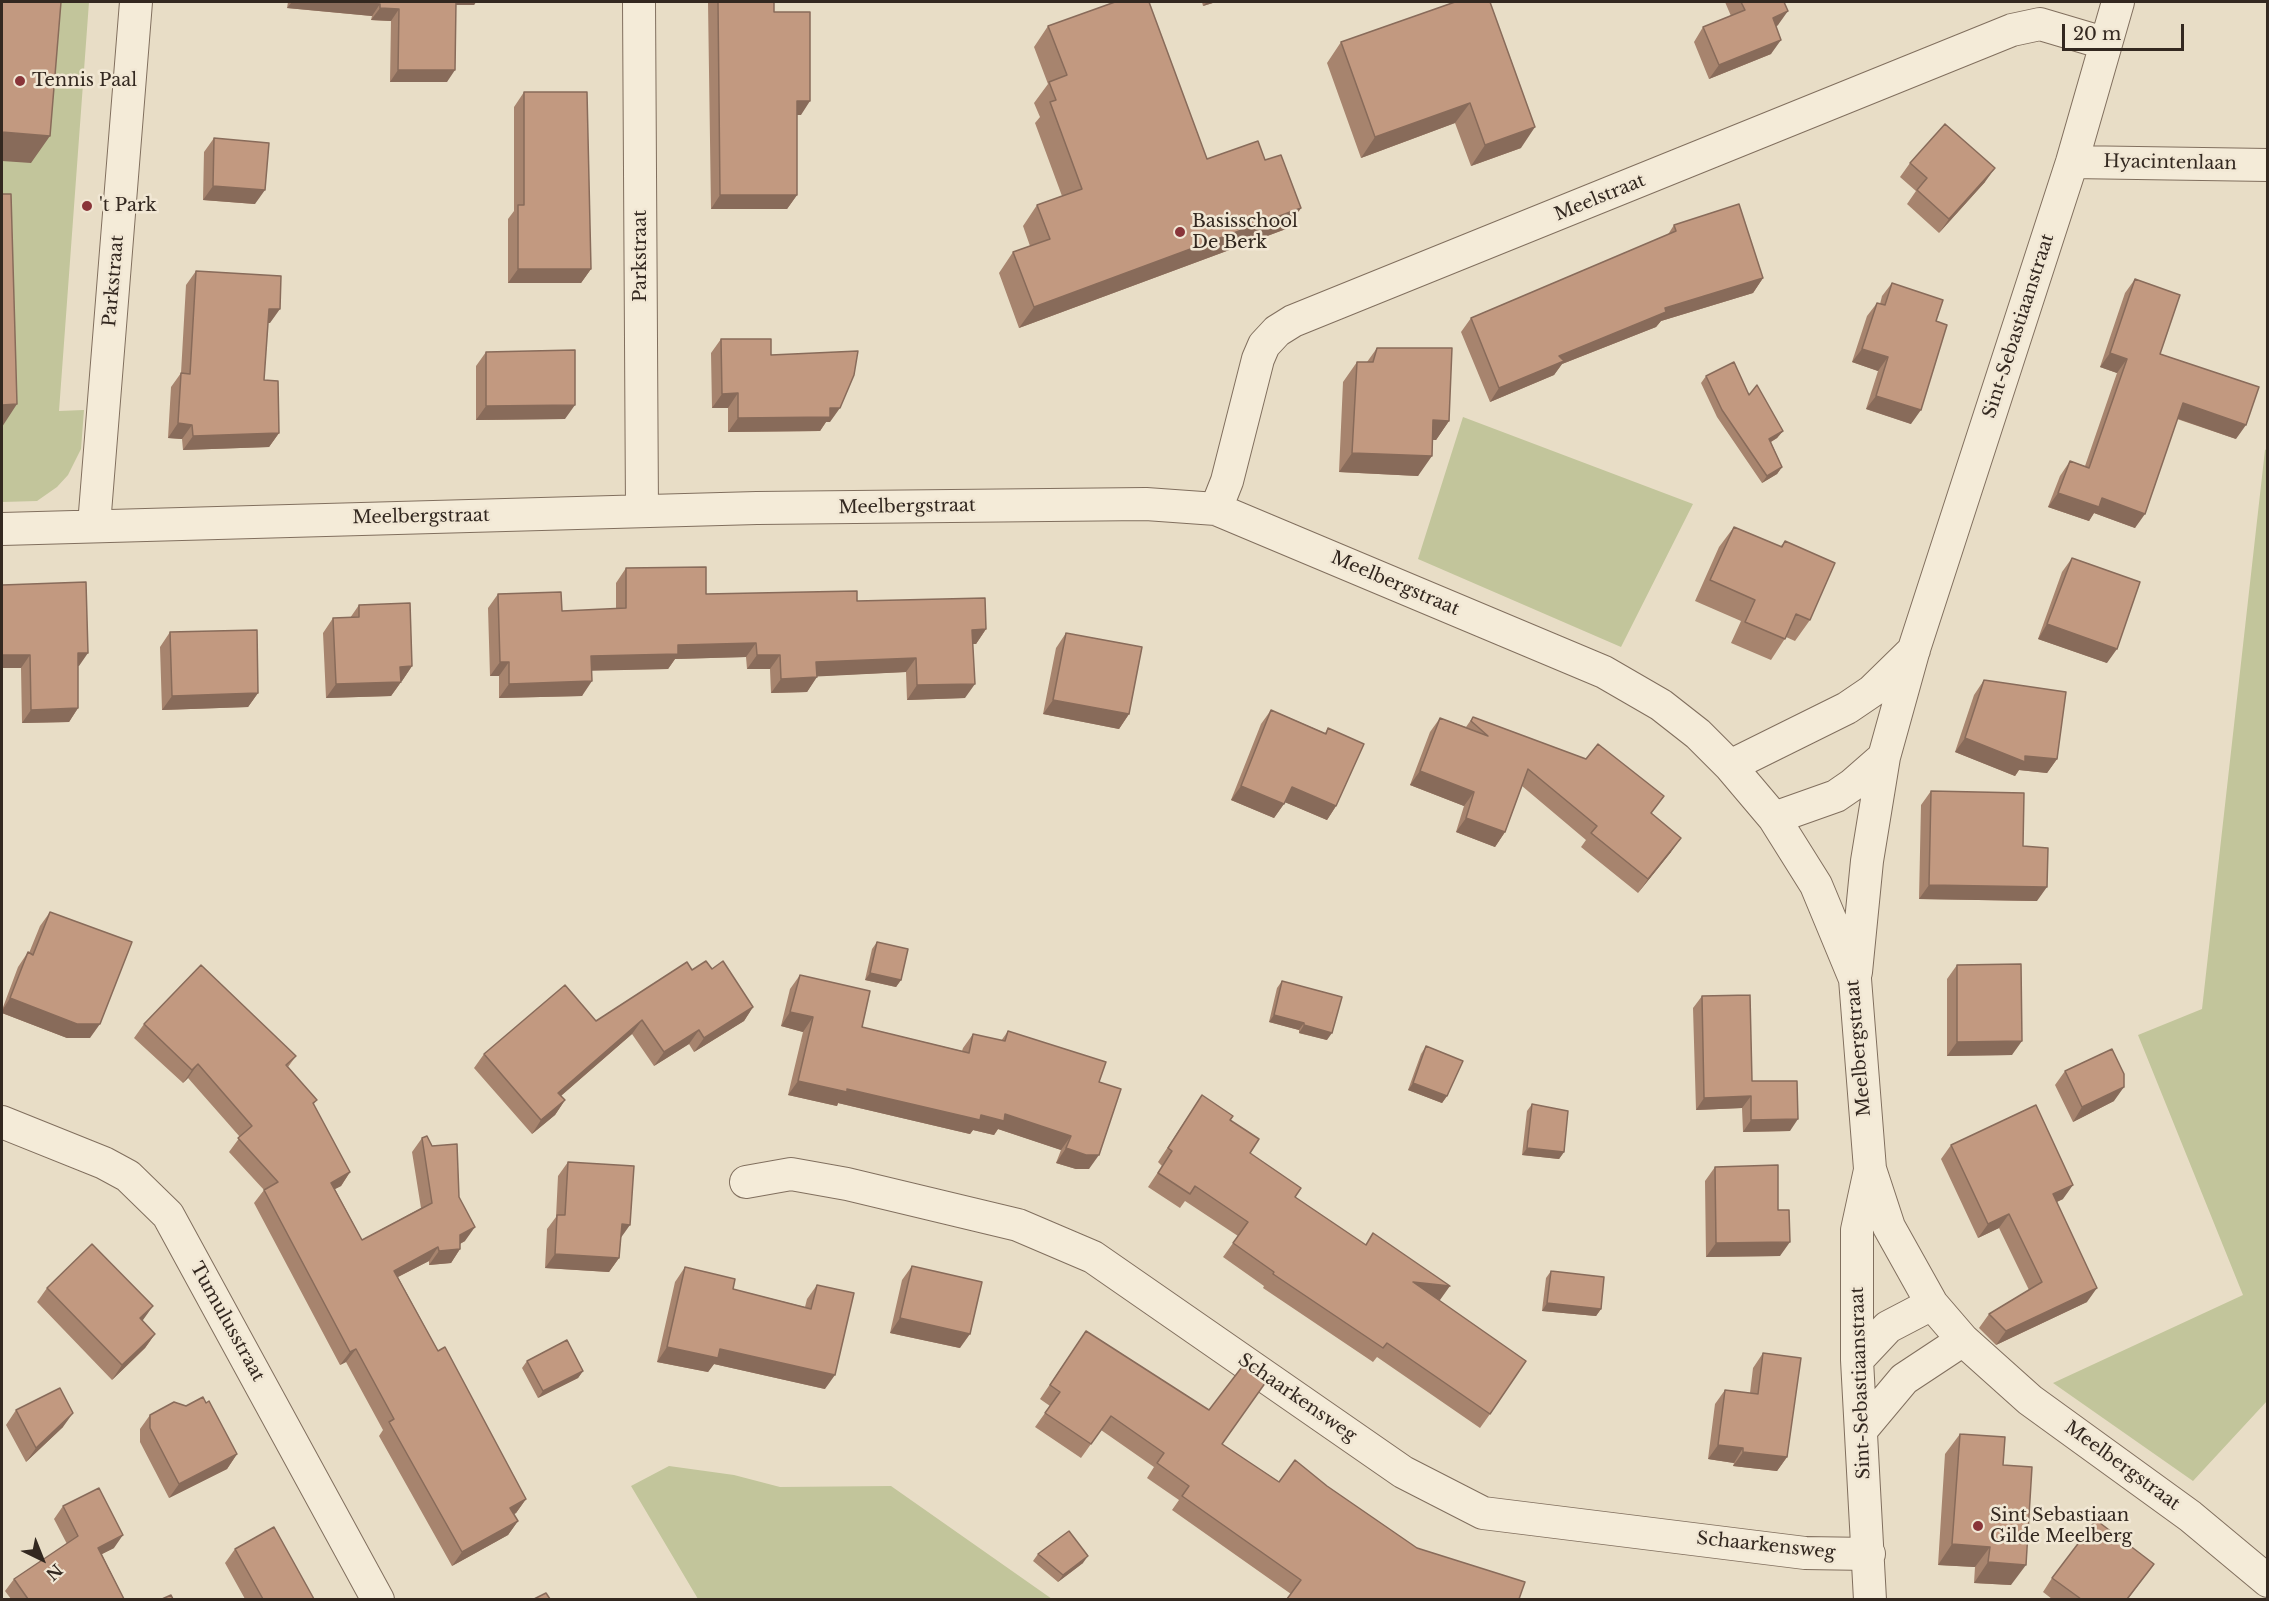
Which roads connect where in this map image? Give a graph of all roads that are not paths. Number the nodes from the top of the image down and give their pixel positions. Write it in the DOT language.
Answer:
graph roads {
  1 [pos="136,2"];
  2 [pos="639,2"];
  3 [pos="2118,2"];
  4 [pos="2104,43"];
  5 [pos="2072,162"];
  6 [pos="2268,165"];
  7 [pos="1216,509"];
  8 [pos="642,511"];
  9 [pos="94,525"];
  10 [pos="2,529"];
  11 [pos="1914,649"];
  12 [pos="1884,757"];
  13 [pos="1730,766"];
  14 [pos="1774,818"];
  15 [pos="1856,979"];
  16 [pos="2,1122"];
  17 [pos="1870,1169"];
  18 [pos="746,1182"];
  19 [pos="1932,1304"];
  20 [pos="1962,1340"];
  21 [pos="1857,1360"];
  22 [pos="1863,1428"];
  23 [pos="1869,1554"];
  24 [pos="2268,1581"];
  25 [pos="378,1599"];
  26 [pos="1870,1599"];
  1 -- 9 [label="street, Parkstraat"];
  2 -- 8 [label="street, Parkstraat"];
  3 -- 4 [label="street, Sint-Sebastiaanstraat"];
  4 -- 5 [label="street, Sint-Sebastiaanstraat"];
  4 -- 7 [label="street, Meelstraat"];
  5 -- 6 [label="street, Hyacintenlaan"];
  5 -- 11 [label="street, Sint-Sebastiaanstraat"];
  7 -- 8 [label="street, Meelbergstraat"];
  7 -- 13 [label="street, Meelbergstraat"];
  8 -- 9 [label="street, Meelbergstraat"];
  9 -- 10 [label="street, Meelbergstraat"];
  11 -- 12 [label="street, Sint-Sebastiaanstraat"];
  11 -- 13 [label="street, Sint-Sebastiaanstraat"];
  12 -- 14 [label="street"];
  12 -- 15 [label="street, Sint-Sebastiaanstraat"];
  13 -- 14 [label="street, Meelbergstraat"];
  14 -- 15 [label="street, Meelbergstraat"];
  15 -- 17 [label="street, Meelbergstraat"];
  16 -- 25 [label="street, Tumulusstraat"];
  17 -- 19 [label="street, Meelbergstraat"];
  17 -- 21 [label="street, Sint-Sebastiaanstraat"];
  18 -- 23 [label="street, Schaarkensweg"];
  19 -- 20 [label="street, Meelbergstraat"];
  19 -- 21 [label="street"];
  20 -- 22 [label="street"];
  20 -- 24 [label="street, Meelbergstraat"];
  21 -- 22 [label="street, Sint-Sebastiaanstraat"];
  22 -- 23 [label="street, Sint-Sebastiaanstraat"];
  23 -- 26 [label="street, Sint-Sebastiaanstraat"];
}
